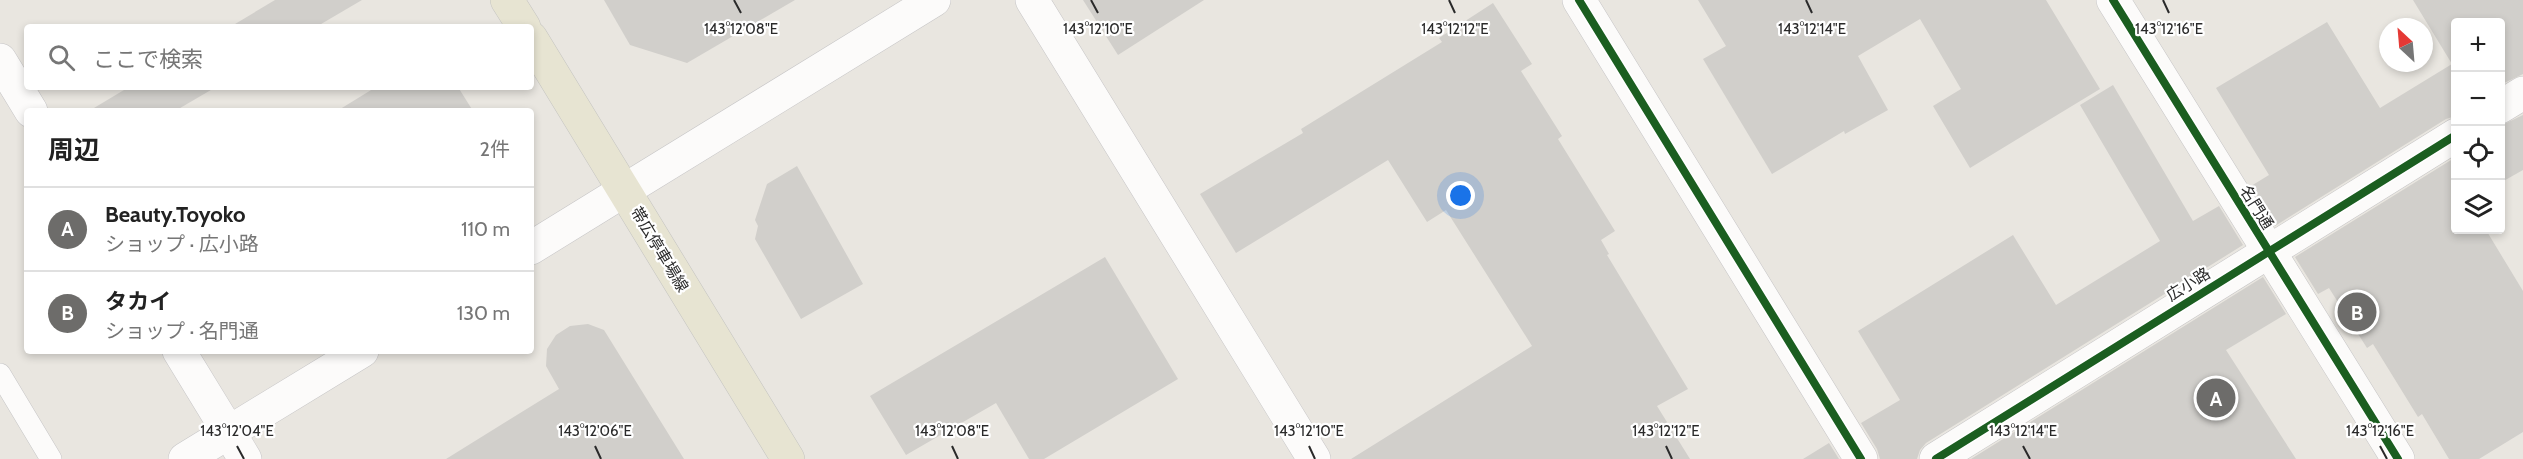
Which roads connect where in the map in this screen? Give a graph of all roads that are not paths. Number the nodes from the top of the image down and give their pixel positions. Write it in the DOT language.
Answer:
graph roads {
  1 [pos="507,0"];
  2 [pos="934,0"];
  3 [pos="1032,0"];
  4 [pos="1579,0"];
  5 [pos="2113,0"];
  6 [pos="522,24"];
  7 [pos="534,43"];
  8 [pos="0,60"];
  9 [pos="2523,93"];
  10 [pos="2505,104"];
  11 [pos="29,108"];
  12 [pos="2451,138"];
  13 [pos="625,190"];
  14 [pos="534,246"];
  15 [pos="2268,250"];
  16 [pos="181,354"];
  17 [pos="358,354"];
  18 [pos="0,374"];
  19 [pos="237,445"];
  20 [pos="51,459"];
  21 [pos="185,459"];
  22 [pos="788,459"];
  23 [pos="1314,459"];
  24 [pos="1861,459"];
  25 [pos="1936,459"];
  26 [pos="2398,459"];
  1 -- 6 [label="main road"];
  2 -- 13 [label="street"];
  3 -- 23 [label="street"];
  4 -- 24 [label="street"];
  5 -- 15 [label="street, 名門通"];
  7 -- 13 [label="main road, 帯広停車場線"];
  8 -- 11 [label="street"];
  9 -- 10 [label="street"];
  12 -- 15 [label="street, 広小路"];
  13 -- 14 [label="street"];
  13 -- 22 [label="main road, 帯広停車場線"];
  15 -- 25 [label="street, 広小路"];
  15 -- 26 [label="street, 名門通"];
  16 -- 19 [label="street"];
  17 -- 19 [label="street"];
  18 -- 20 [label="lane"];
  19 -- 21 [label="street"];
}
